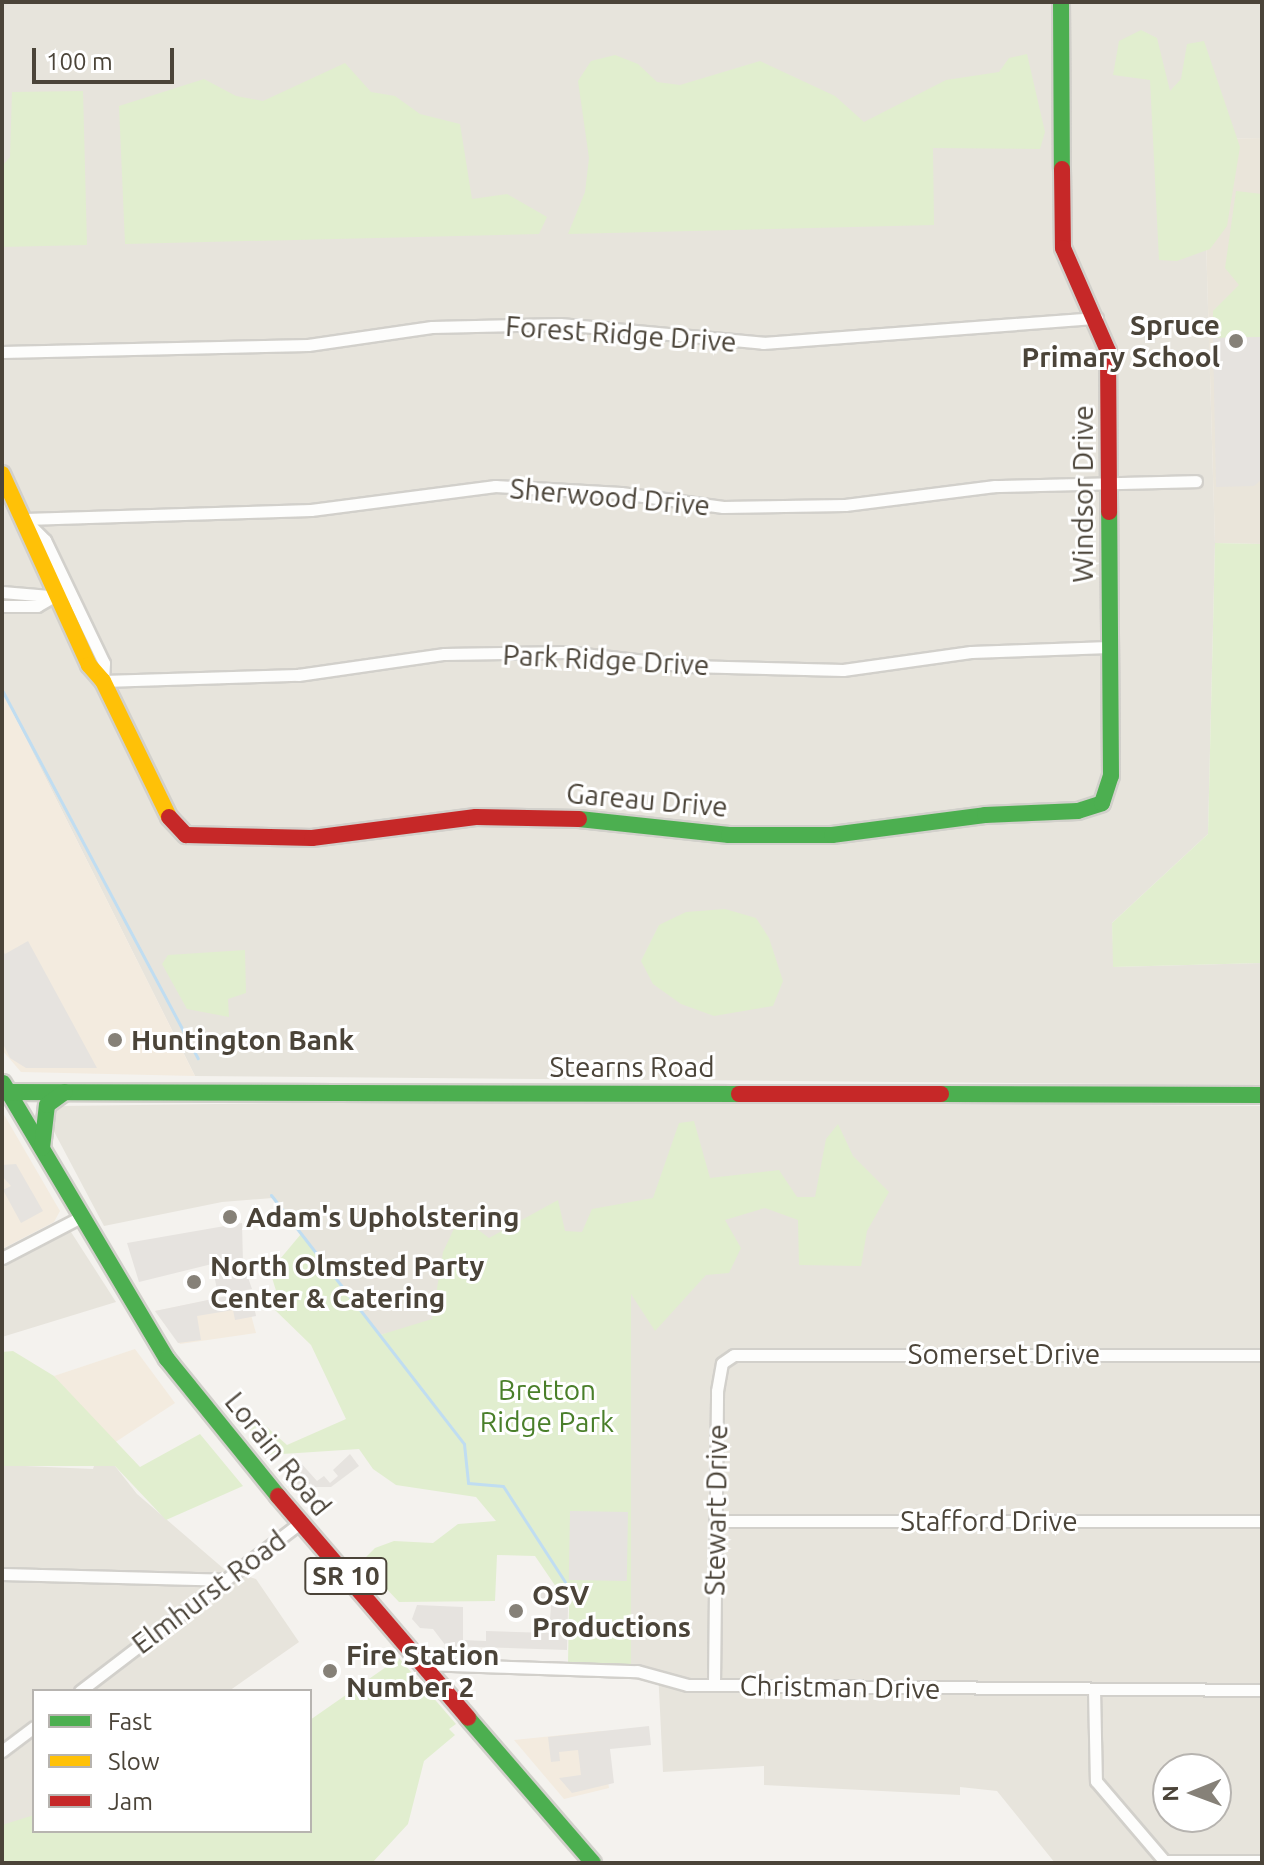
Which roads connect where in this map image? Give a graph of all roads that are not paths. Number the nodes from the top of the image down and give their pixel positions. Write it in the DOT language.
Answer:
graph roads {
  1 [pos="1061,2"];
  2 [pos="1097,318"];
  3 [pos="2,352"];
  4 [pos="2,474"];
  5 [pos="1196,481"];
  6 [pos="1110,483"];
  7 [pos="25,519"];
  8 [pos="2,592"];
  9 [pos="60,597"];
  10 [pos="2,606"];
  11 [pos="1109,647"];
  12 [pos="103,681"];
  13 [pos="1102,803"];
  14 [pos="4,1088"];
  15 [pos="65,1092"];
  16 [pos="1262,1095"];
  17 [pos="44,1155"];
  18 [pos="79,1218"];
  19 [pos="2,1258"];
  20 [pos="746,1353"];
  21 [pos="1262,1355"];
  22 [pos="715,1521"];
  23 [pos="1262,1521"];
  24 [pos="300,1523"];
  25 [pos="2,1574"];
  26 [pos="225,1580"];
  27 [pos="420,1664"];
  28 [pos="714,1685"];
  29 [pos="83,1689"];
  30 [pos="1094,1689"];
  31 [pos="1262,1690"];
  32 [pos="32,1728"];
  33 [pos="2,1751"];
  34 [pos="1262,1861"];
  35 [pos="1165,1862"];
  36 [pos="593,1863"];
  1 -- 2 [label="main road, Windsor Drive"];
  2 -- 3 [label="street, Forest Ridge Drive"];
  2 -- 6 [label="main road, Windsor Drive"];
  4 -- 7 [label="main road"];
  5 -- 6 [label="street, Sherwood Drive"];
  6 -- 7 [label="street, Sherwood Drive"];
  6 -- 11 [label="main road, Windsor Drive"];
  7 -- 9 [label="main road"];
  8 -- 9 [label="street"];
  9 -- 10 [label="street"];
  9 -- 12 [label="main road"];
  11 -- 12 [label="street, Park Ridge Drive"];
  11 -- 13 [label="main road, Windsor Drive"];
  12 -- 13 [label="main road, Gareau Drive"];
  14 -- 15 [label="main road, Stearns Road"];
  14 -- 17 [label="main road, Lorain Road / SR 10"];
  15 -- 16 [label="main road, Stearns Road"];
  15 -- 17 [label="main road"];
  17 -- 18 [label="main road, Lorain Road / SR 10"];
  18 -- 19 [label="street"];
  18 -- 24 [label="main road, Lorain Road / SR 10"];
  20 -- 21 [label="street, Somerset Drive"];
  20 -- 22 [label="street, Stewart Drive"];
  22 -- 23 [label="street, Stafford Drive"];
  22 -- 28 [label="street, Stewart Drive"];
  24 -- 26 [label="street, Elmhurst Road"];
  24 -- 27 [label="main road, Lorain Road / SR 10"];
  25 -- 26 [label="street"];
  26 -- 29 [label="street, Elmhurst Road"];
  27 -- 28 [label="street, Christman Drive"];
  27 -- 36 [label="main road, Lorain Road / SR 10"];
  28 -- 30 [label="street, Christman Drive"];
  30 -- 31 [label="street, Christman Drive"];
  30 -- 35 [label="street"];
  32 -- 33 [label="street"];
  34 -- 35 [label="street"];
}
